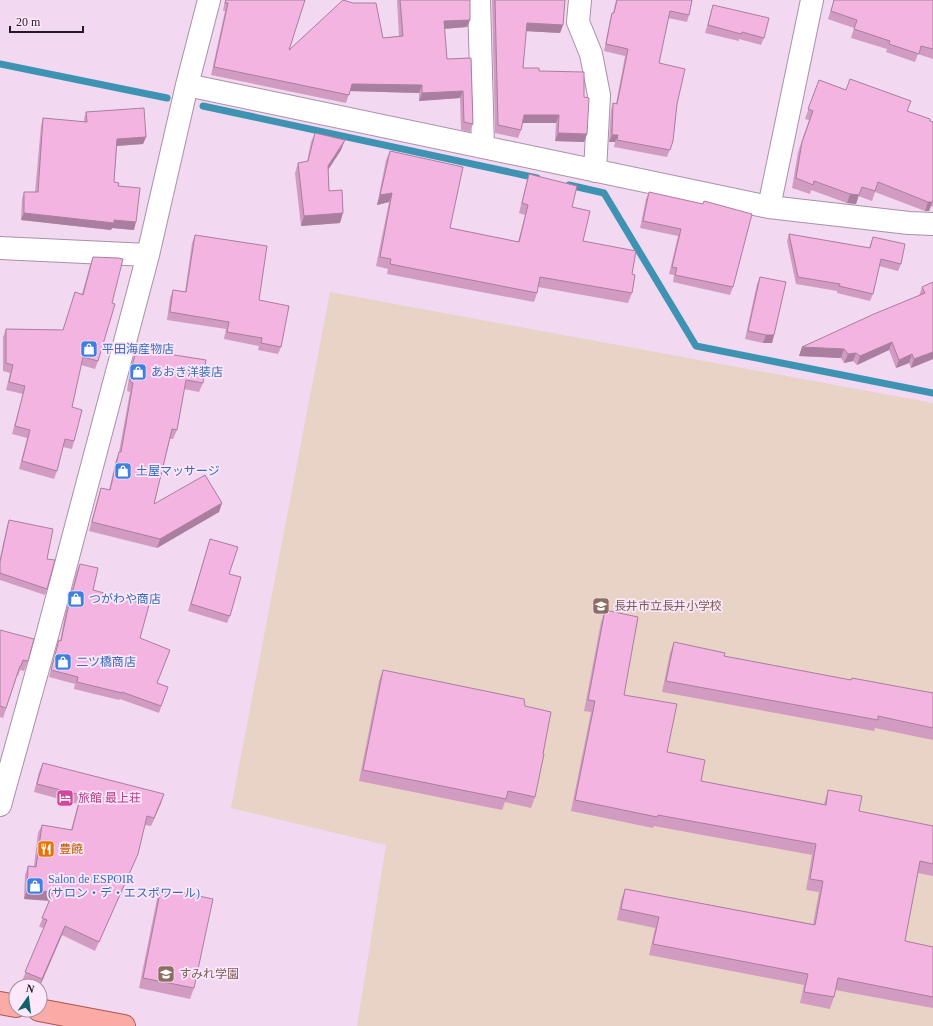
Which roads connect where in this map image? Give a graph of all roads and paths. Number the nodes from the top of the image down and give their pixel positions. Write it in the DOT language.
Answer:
graph roads {
  1 [pos="209,0"];
  2 [pos="479,0"];
  3 [pos="580,0"];
  4 [pos="812,0"];
  5 [pos="187,85"];
  6 [pos="483,147"];
  7 [pos="595,171"];
  8 [pos="769,207"];
  9 [pos="933,224"];
  10 [pos="0,248"];
  11 [pos="148,255"];
  12 [pos="7,750"];
  13 [pos="0,805"];
  14 [pos="48,1012"];
  15 [pos="124,1026"];
  1 -- 5 [label="street"];
  2 -- 6 [label="street"];
  3 -- 7 [label="street"];
  4 -- 8 [label="street"];
  5 -- 6 [label="street"];
  5 -- 11 [label="street"];
  6 -- 7 [label="street"];
  7 -- 8 [label="street"];
  8 -- 9 [label="street"];
  10 -- 11 [label="street"];
  11 -- 12 [label="street"];
  12 -- 13 [label="street"];
  14 -- 15 [label="main road"];
}
